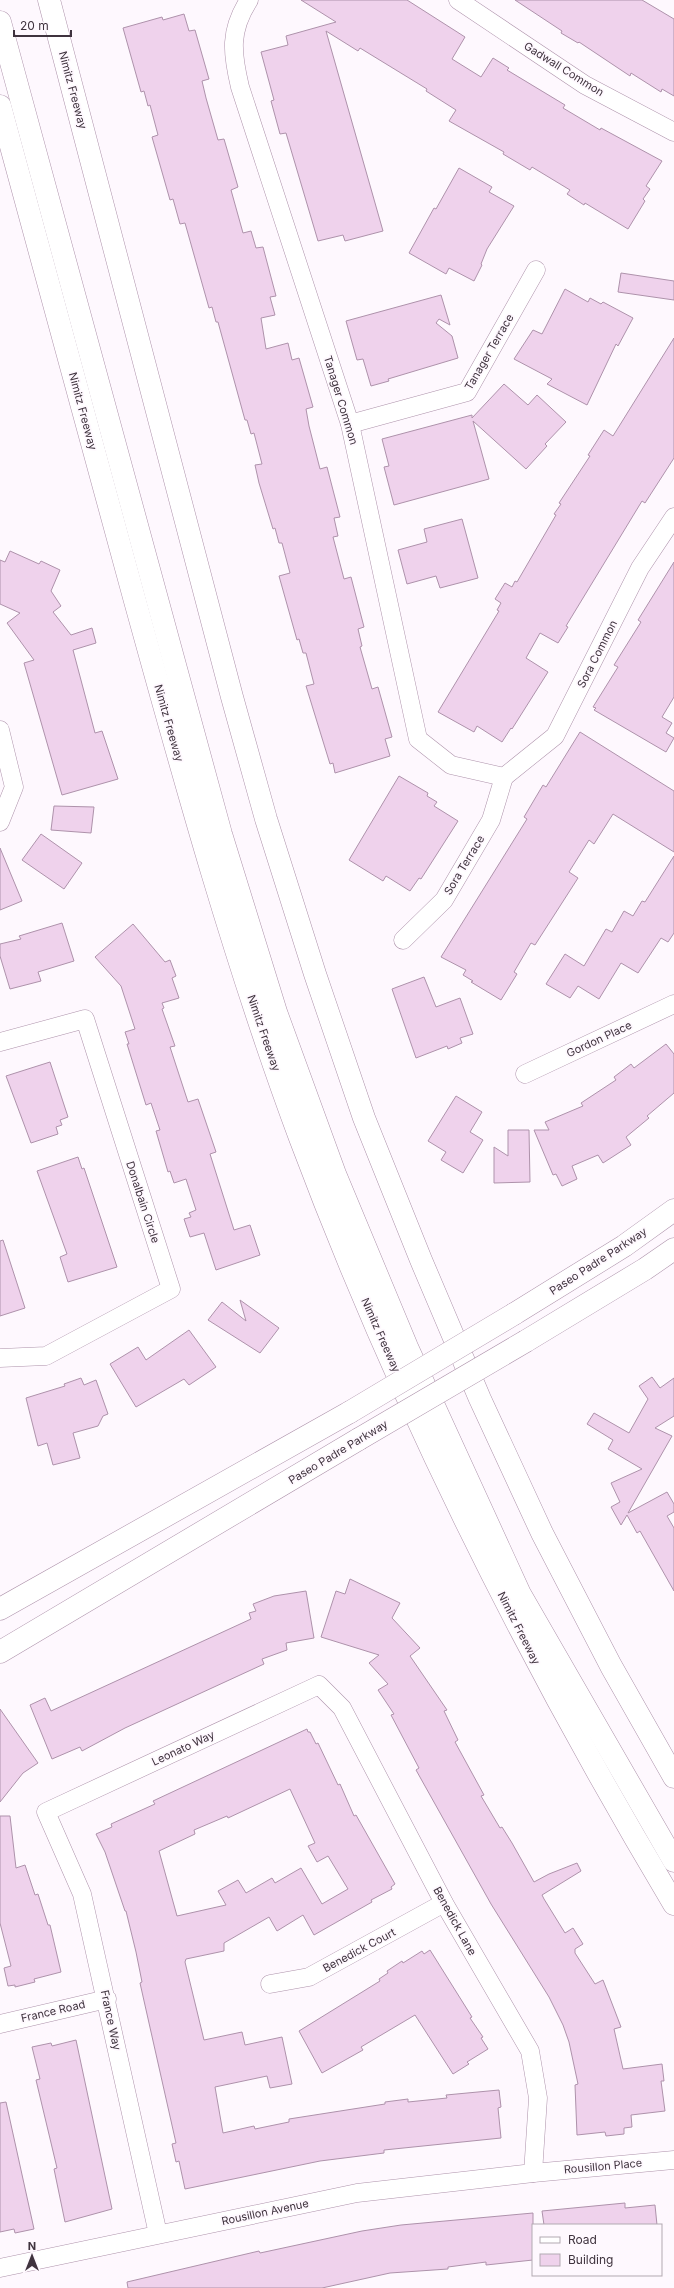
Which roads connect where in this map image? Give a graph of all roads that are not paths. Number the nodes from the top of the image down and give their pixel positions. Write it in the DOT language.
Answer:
graph roads {
  1 [pos="49,0"];
  2 [pos="249,0"];
  3 [pos="458,0"];
  4 [pos="0,22"];
  5 [pos="0,106"];
  6 [pos="674,132"];
  7 [pos="536,270"];
  8 [pos="350,424"];
  9 [pos="674,517"];
  10 [pos="0,730"];
  11 [pos="504,777"];
  12 [pos="0,822"];
  13 [pos="403,940"];
  14 [pos="674,1004"];
  15 [pos="0,1042"];
  16 [pos="525,1074"];
  17 [pos="674,1210"];
  18 [pos="674,1249"];
  19 [pos="0,1358"];
  20 [pos="0,1609"];
  21 [pos="0,1652"];
  22 [pos="319,1685"];
  23 [pos="674,1777"];
  24 [pos="46,1812"];
  25 [pos="674,1861"];
  26 [pos="444,1904"];
  27 [pos="674,1904"];
  28 [pos="270,1984"];
  29 [pos="107,1999"];
  30 [pos="0,2024"];
  31 [pos="674,2160"];
  32 [pos="533,2173"];
  33 [pos="158,2234"];
  34 [pos="0,2268"];
  1 -- 23 [label="main road, Nimitz Freeway"];
  2 -- 8 [label="street, Tanager Common"];
  3 -- 6 [label="street, Gadwall Common"];
  4 -- 25 [label="main road"];
  5 -- 27 [label="main road, Nimitz Freeway"];
  7 -- 8 [label="street, Tanager Terrace"];
  8 -- 11 [label="street, Tanager Common"];
  9 -- 11 [label="street, Sora Common"];
  10 -- 12 [label="street"];
  11 -- 13 [label="street, Sora Terrace"];
  14 -- 16 [label="street, Gordon Place"];
  15 -- 19 [label="street, Donalbain Circle"];
  17 -- 20 [label="main road, Paseo Padre Parkway, bridge"];
  18 -- 21 [label="main road, Paseo Padre Parkway, bridge"];
  22 -- 24 [label="street, Leonato Way"];
  22 -- 26 [label="street, Benedick Lane"];
  24 -- 29 [label="street, France Way"];
  26 -- 28 [label="street, Benedick Court"];
  26 -- 32 [label="street, Benedick Lane"];
  29 -- 30 [label="street, France Road"];
  29 -- 33 [label="street, France Way"];
  31 -- 32 [label="street, Rousillon Place"];
  32 -- 33 [label="street, Rousillon Avenue"];
  33 -- 34 [label="street, Rousillon Avenue"];
}
